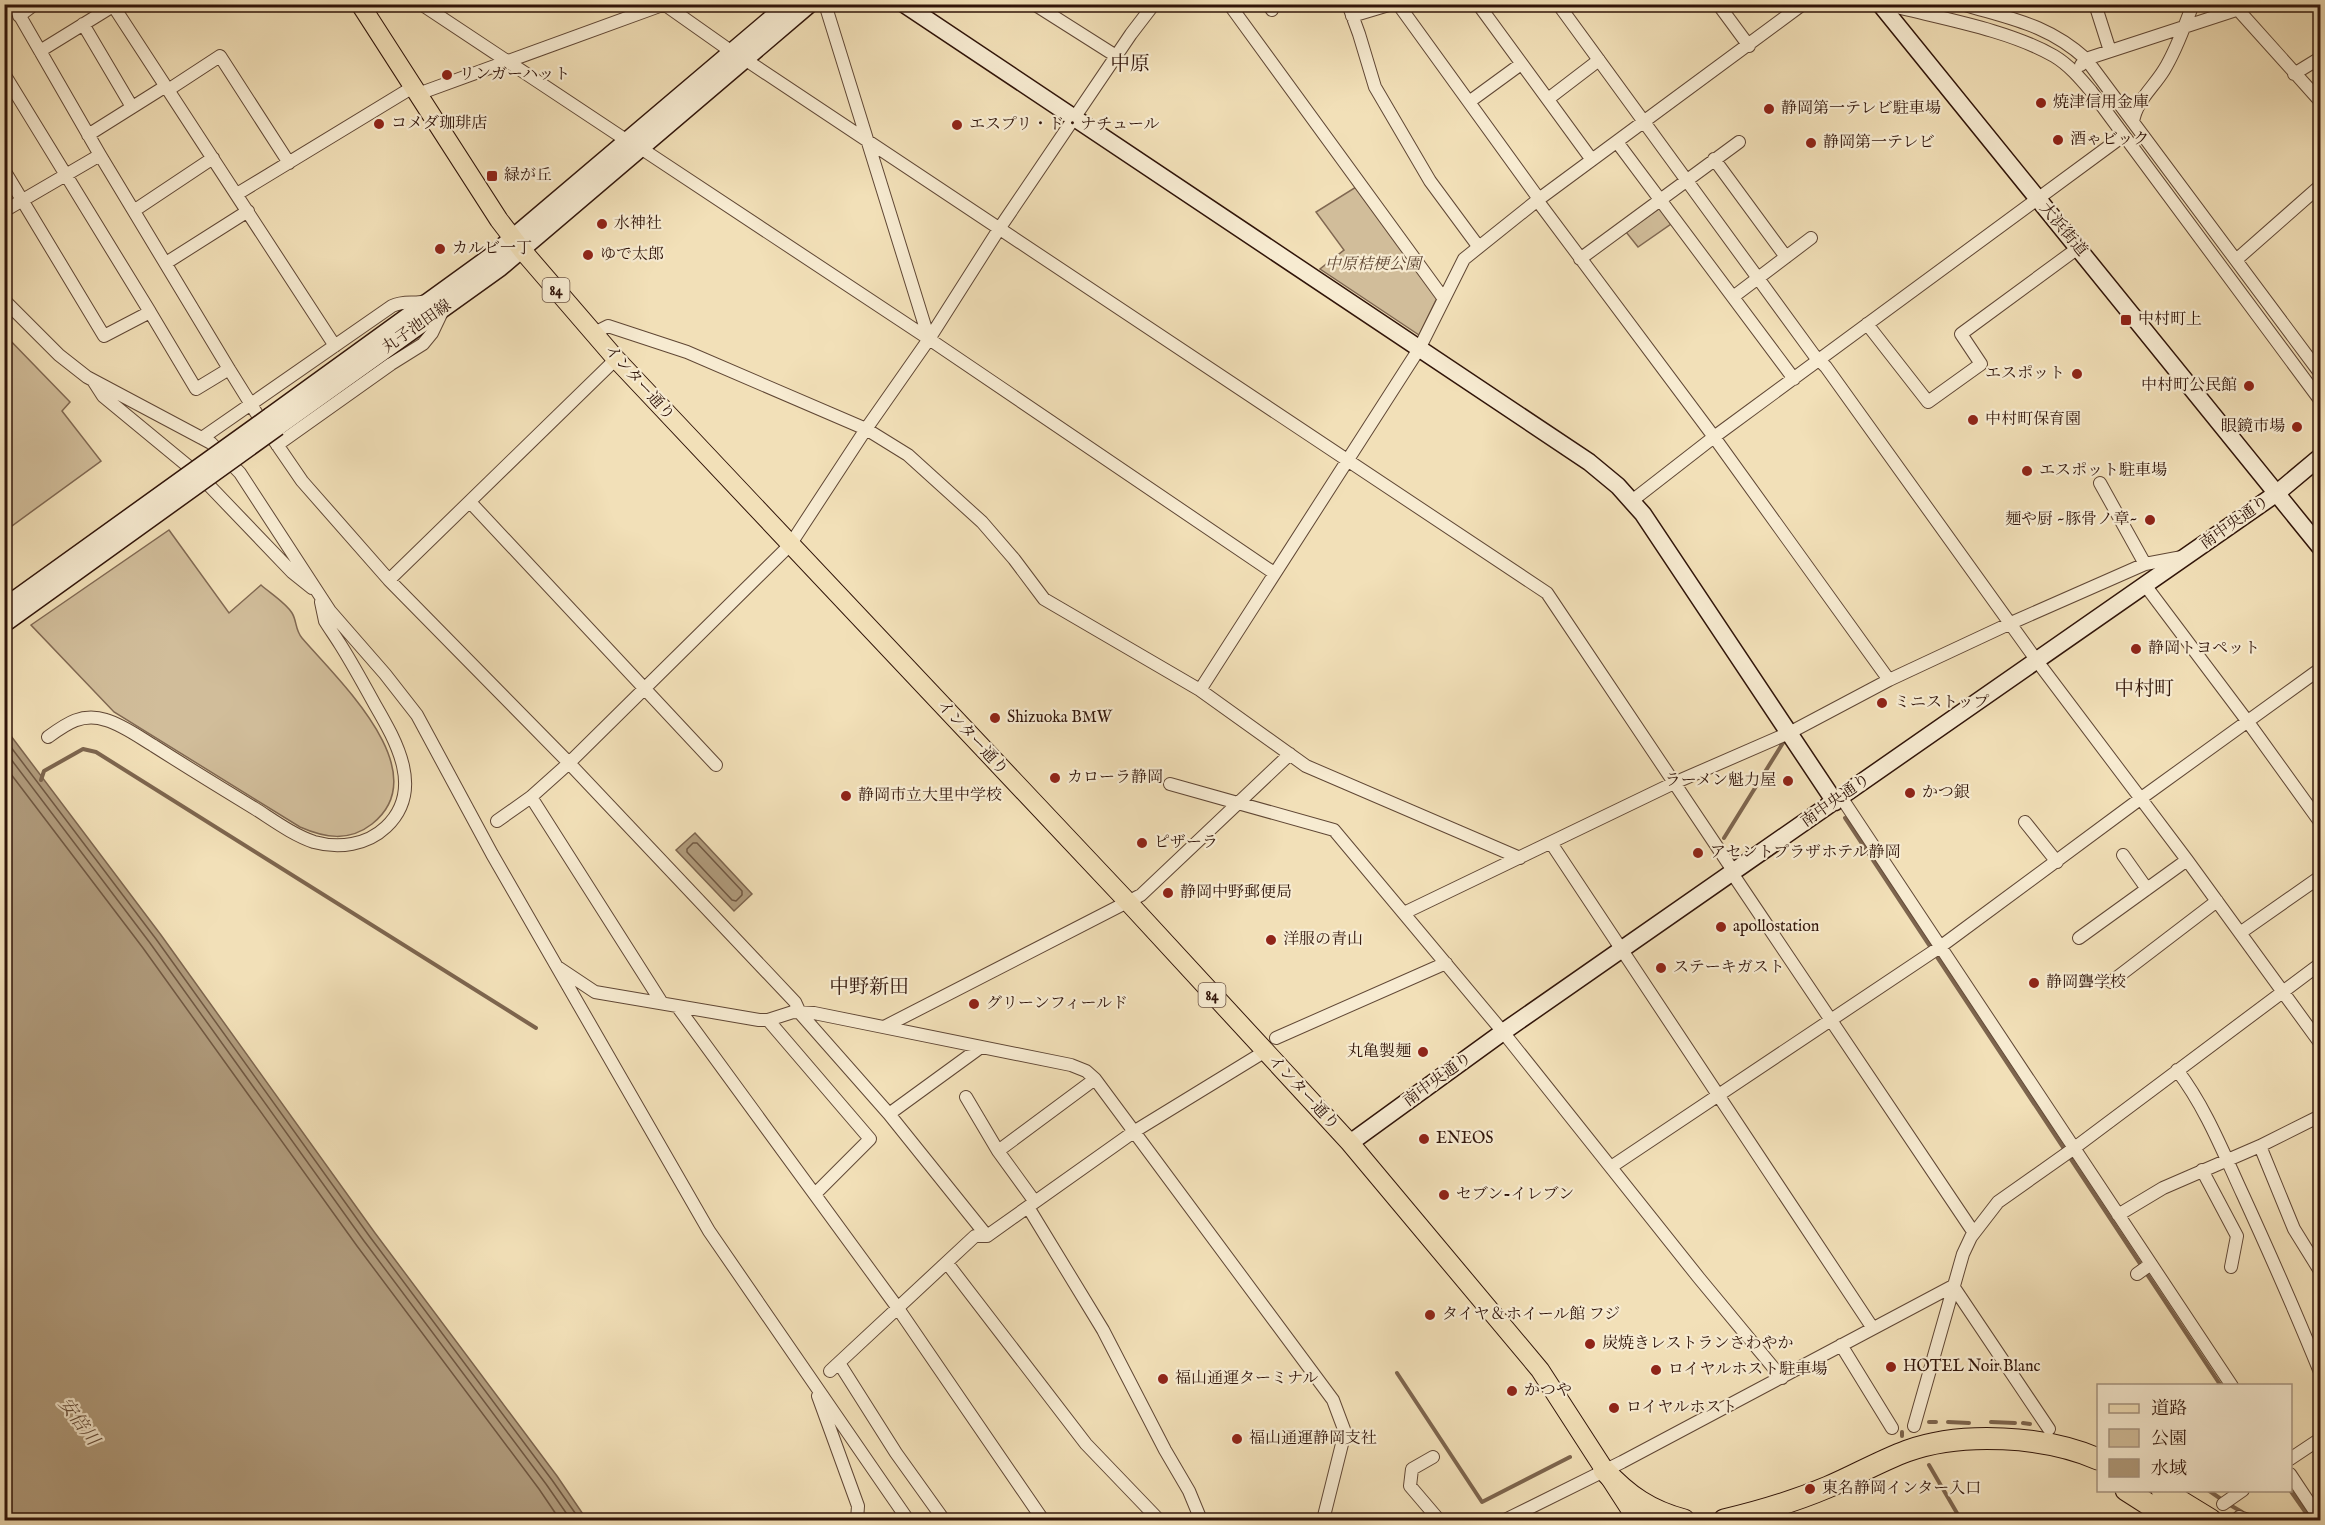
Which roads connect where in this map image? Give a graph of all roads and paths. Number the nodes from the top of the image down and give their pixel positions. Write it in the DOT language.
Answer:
graph roads {
  1 [pos="35,4"];
  2 [pos="360,4"];
  3 [pos="421,4"];
  4 [pos="788,4"];
  5 [pos="810,4"];
  6 [pos="825,4"];
  7 [pos="904,4"];
  8 [pos="1034,4"];
  9 [pos="1154,4"];
  10 [pos="1228,4"];
  11 [pos="1392,4"];
  12 [pos="1398,4"];
  13 [pos="1478,4"];
  14 [pos="1558,4"];
  15 [pos="1718,4"];
  16 [pos="1803,4"];
  17 [pos="1880,4"];
  18 [pos="1885,4"];
  19 [pos="1962,4"];
  20 [pos="2095,4"];
  21 [pos="2193,4"];
  22 [pos="112,5"];
  23 [pos="664,5"];
  24 [pos="2240,6"];
  25 [pos="1993,9"];
  26 [pos="16,10"];
  27 [pos="1350,10"];
  28 [pos="83,24"];
  29 [pos="2185,27"];
  30 [pos="1749,46"];
  31 [pos="40,51"];
  32 [pos="2110,51"];
  33 [pos="739,56"];
  34 [pos="1116,56"];
  35 [pos="2320,58"];
  36 [pos="2086,59"];
  37 [pos="1599,60"];
  38 [pos="507,62"];
  39 [pos="1521,63"];
  40 [pos="2075,73"];
  41 [pos="4,74"];
  42 [pos="2294,74"];
  43 [pos="167,88"];
  44 [pos="415,90"];
  45 [pos="1548,99"];
  46 [pos="2320,101"];
  47 [pos="1469,102"];
  48 [pos="132,107"];
  49 [pos="1075,117"];
  50 [pos="1645,122"];
  51 [pos="2133,122"];
  52 [pos="88,135"];
  53 [pos="2123,136"];
  54 [pos="626,140"];
  55 [pos="867,141"];
  56 [pos="1617,142"];
  57 [pos="1738,142"];
  58 [pos="642,148"];
  59 [pos="99,155"];
  60 [pos="213,158"];
  61 [pos="1714,159"];
  62 [pos="1592,160"];
  63 [pos="289,163"];
  64 [pos="4,170"];
  65 [pos="66,174"];
  66 [pos="1686,180"];
  67 [pos="2320,186"];
  68 [pos="237,194"];
  69 [pos="1538,199"];
  70 [pos="2037,199"];
  71 [pos="22,200"];
  72 [pos="1660,200"];
  73 [pos="135,210"];
  74 [pos="4,211"];
  75 [pos="248,211"];
  76 [pos="999,229"];
  77 [pos="1811,237"];
  78 [pos="517,244"];
  79 [pos="1478,246"];
  80 [pos="2078,248"];
  81 [pos="1786,257"];
  82 [pos="1581,259"];
  83 [pos="2236,260"];
  84 [pos="166,263"];
  85 [pos="1758,278"];
  86 [pos="1733,297"];
  87 [pos="1444,299"];
  88 [pos="4,300"];
  89 [pos="432,308"];
  90 [pos="150,312"];
  91 [pos="1867,324"];
  92 [pos="594,333"];
  93 [pos="929,339"];
  94 [pos="335,346"];
  95 [pos="1419,349"];
  96 [pos="616,359"];
  97 [pos="1820,360"];
  98 [pos="229,369"];
  99 [pos="2320,373"];
  100 [pos="92,379"];
  101 [pos="1794,379"];
  102 [pos="2320,400"];
  103 [pos="251,405"];
  104 [pos="866,429"];
  105 [pos="1714,437"];
  106 [pos="202,438"];
  107 [pos="277,445"];
  108 [pos="2320,457"];
  109 [pos="1346,460"];
  110 [pos="2100,483"];
  111 [pos="2277,493"];
  112 [pos="1633,500"];
  113 [pos="471,503"];
  114 [pos="790,545"];
  115 [pos="2320,547"];
  116 [pos="2186,557"];
  117 [pos="2145,564"];
  118 [pos="1275,573"];
  119 [pos="389,580"];
  120 [pos="2145,585"];
  121 [pos="320,596"];
  122 [pos="4,607"];
  123 [pos="2011,623"];
  124 [pos="4,624"];
  125 [pos="2037,660"];
  126 [pos="2320,669"];
  127 [pos="1890,680"];
  128 [pos="644,690"];
  129 [pos="1200,690"];
  130 [pos="2248,722"];
  131 [pos="1789,733"];
  132 [pos="48,737"];
  133 [pos="1290,754"];
  134 [pos="569,763"];
  135 [pos="716,765"];
  136 [pos="1674,783"];
  137 [pos="1170,784"];
  138 [pos="531,797"];
  139 [pos="2140,799"];
  140 [pos="1838,800"];
  141 [pos="1236,803"];
  142 [pos="497,821"];
  143 [pos="2025,822"];
  144 [pos="2320,822"];
  145 [pos="1551,843"];
  146 [pos="2123,855"];
  147 [pos="1520,858"];
  148 [pos="2187,860"];
  149 [pos="2057,862"];
  150 [pos="1733,873"];
  151 [pos="2320,877"];
  152 [pos="2147,890"];
  153 [pos="2217,901"];
  154 [pos="1128,903"];
  155 [pos="1404,914"];
  156 [pos="2240,933"];
  157 [pos="2079,938"];
  158 [pos="1936,950"];
  159 [pos="1622,951"];
  160 [pos="1446,963"];
  161 [pos="2320,964"];
  162 [pos="556,965"];
  163 [pos="2111,982"];
  164 [pos="2283,992"];
  165 [pos="662,1003"];
  166 [pos="677,1006"];
  167 [pos="800,1013"];
  168 [pos="768,1020"];
  169 [pos="1831,1020"];
  170 [pos="884,1027"];
  171 [pos="1503,1032"];
  172 [pos="2320,1043"];
  173 [pos="1270,1045"];
  174 [pos="981,1047"];
  175 [pos="2177,1070"];
  176 [pos="1095,1079"];
  177 [pos="1719,1095"];
  178 [pos="966,1096"];
  179 [pos="889,1114"];
  180 [pos="2320,1116"];
  181 [pos="1135,1131"];
  182 [pos="1350,1143"];
  183 [pos="2260,1146"];
  184 [pos="2073,1149"];
  185 [pos="998,1151"];
  186 [pos="2226,1159"];
  187 [pos="1611,1167"];
  188 [pos="2202,1170"];
  189 [pos="815,1194"];
  190 [pos="1032,1204"];
  191 [pos="2118,1215"];
  192 [pos="1974,1233"];
  193 [pos="987,1236"];
  194 [pos="947,1263"];
  195 [pos="2150,1265"];
  196 [pos="2230,1267"];
  197 [pos="2320,1270"];
  198 [pos="2137,1274"];
  199 [pos="1953,1286"];
  200 [pos="897,1307"];
  201 [pos="1872,1327"];
  202 [pos="1840,1345"];
  203 [pos="2320,1372"];
  204 [pos="1782,1378"];
  205 [pos="2231,1384"];
  206 [pos="816,1386"];
  207 [pos="1914,1426"];
  208 [pos="1892,1428"];
  209 [pos="2049,1430"];
  210 [pos="2320,1439"];
  211 [pos="1433,1457"];
  212 [pos="2292,1458"];
  213 [pos="2097,1460"];
  214 [pos="1604,1470"];
  215 [pos="2097,1474"];
  216 [pos="2292,1477"];
  217 [pos="1830,1486"];
  218 [pos="2128,1492"];
  219 [pos="2165,1492"];
  220 [pos="2242,1492"];
  221 [pos="1782,1503"];
  222 [pos="2217,1512"];
  223 [pos="1510,1519"];
  224 [pos="2320,1519"];
  225 [pos="857,1521"];
  226 [pos="908,1521"];
  227 [pos="944,1521"];
  228 [pos="1043,1521"];
  229 [pos="1159,1521"];
  230 [pos="1202,1521"];
  231 [pos="1323,1521"];
  232 [pos="1439,1521"];
  233 [pos="1637,1521"];
  234 [pos="1684,1521"];
  235 [pos="1724,1521"];
  236 [pos="1748,1521"];
  237 [pos="2173,1521"];
  1 -- 26 [label="street"];
  2 -- 44 [label="main road, インター通り / 84"];
  3 -- 38 [label="street"];
  4 -- 33 [label="street, 丸子池田線"];
  5 -- 33 [label="street, 丸子池田線"];
  6 -- 55 [label="street"];
  7 -- 49 [label="street"];
  8 -- 34 [label="street"];
  9 -- 34 [label="street"];
  10 -- 87 [label="street"];
  11 -- 27 [label="street"];
  12 -- 47 [label="street"];
  13 -- 39 [label="street"];
  14 -- 37 [label="street"];
  15 -- 30 [label="street"];
  16 -- 30 [label="street"];
  17 -- 70 [label="street, 大浜街道"];
  18 -- 40 [label="street"];
  19 -- 25 [label="street"];
  20 -- 32 [label="street"];
  21 -- 29 [label="street"];
  22 -- 28 [label="street"];
  22 -- 43 [label="street"];
  23 -- 33 [label="street"];
  23 -- 38 [label="street"];
  24 -- 29 [label="street"];
  24 -- 42 [label="street"];
  25 -- 36 [label="street"];
  26 -- 31 [label="street"];
  27 -- 79 [label="street"];
  28 -- 31 [label="street"];
  28 -- 48 [label="street"];
  29 -- 32 [label="street"];
  29 -- 51 [label="street"];
  30 -- 50 [label="street"];
  31 -- 52 [label="street"];
  32 -- 36 [label="street"];
  33 -- 54 [label="street, 丸子池田線"];
  33 -- 55 [label="street"];
  33 -- 58 [label="street, 丸子池田線"];
  34 -- 49 [label="street"];
  35 -- 42 [label="street"];
  36 -- 40 [label="street"];
  36 -- 51 [label="street"];
  37 -- 45 [label="street"];
  37 -- 50 [label="street"];
  38 -- 44 [label="street"];
  38 -- 54 [label="street"];
  39 -- 45 [label="street"];
  39 -- 47 [label="street"];
  40 -- 53 [label="street"];
  41 -- 65 [label="street"];
  42 -- 46 [label="street"];
  43 -- 48 [label="street"];
  43 -- 60 [label="street"];
  43 -- 63 [label="street"];
  44 -- 63 [label="street"];
  44 -- 78 [label="main road, インター通り / 84"];
  45 -- 62 [label="street"];
  47 -- 69 [label="street"];
  48 -- 52 [label="street"];
  49 -- 76 [label="street"];
  49 -- 95 [label="street"];
  50 -- 56 [label="street"];
  50 -- 66 [label="street"];
  51 -- 83 [label="street"];
  52 -- 59 [label="street"];
  53 -- 70 [label="street"];
  53 -- 102 [label="street"];
  54 -- 78 [label="street, 丸子池田線"];
  55 -- 76 [label="street"];
  55 -- 93 [label="street"];
  56 -- 62 [label="street"];
  56 -- 72 [label="street"];
  57 -- 61 [label="street"];
  58 -- 78 [label="street, 丸子池田線"];
  58 -- 93 [label="street"];
  59 -- 65 [label="street"];
  59 -- 73 [label="street"];
  60 -- 68 [label="street"];
  60 -- 73 [label="street"];
  61 -- 66 [label="street"];
  61 -- 81 [label="street"];
  62 -- 69 [label="street"];
  63 -- 68 [label="street"];
  64 -- 71 [label="street"];
  65 -- 71 [label="street"];
  65 -- 90 [label="street"];
  66 -- 72 [label="street"];
  66 -- 85 [label="street"];
  67 -- 83 [label="street"];
  68 -- 75 [label="street"];
  69 -- 79 [label="street"];
  69 -- 82 [label="street"];
  70 -- 80 [label="street, 大浜街道"];
  70 -- 91 [label="street"];
  71 -- 74 [label="street"];
  71 -- 90 [label="street"];
  72 -- 82 [label="street"];
  72 -- 86 [label="street"];
  73 -- 84 [label="street"];
  75 -- 84 [label="street"];
  75 -- 94 [label="street"];
  76 -- 93 [label="street"];
  76 -- 109 [label="street"];
  77 -- 81 [label="street"];
  78 -- 89 [label="street, 丸子池田線"];
  78 -- 92 [label="main road, インター通り / 84"];
  79 -- 87 [label="street"];
  80 -- 91 [label="street"];
  80 -- 111 [label="street, 大浜街道"];
  81 -- 85 [label="street"];
  82 -- 105 [label="street"];
  83 -- 99 [label="street"];
  84 -- 98 [label="street"];
  85 -- 86 [label="street"];
  85 -- 97 [label="street"];
  86 -- 101 [label="street"];
  87 -- 95 [label="street"];
  88 -- 100 [label="street"];
  89 -- 94 [label="street"];
  89 -- 107 [label="street"];
  89 -- 122 [label="street, 丸子池田線, bridge"];
  89 -- 124 [label="street, 丸子池田線, bridge"];
  90 -- 98 [label="street"];
  91 -- 97 [label="street"];
  92 -- 96 [label="main road, インター通り / 84"];
  92 -- 104 [label="street"];
  93 -- 104 [label="street"];
  93 -- 118 [label="street"];
  94 -- 103 [label="street"];
  95 -- 109 [label="street"];
  95 -- 112 [label="street"];
  96 -- 113 [label="street"];
  96 -- 114 [label="main road, インター通り / 84"];
  97 -- 101 [label="street"];
  97 -- 123 [label="street"];
  98 -- 103 [label="street"];
  100 -- 106 [label="street"];
  100 -- 121 [label="street"];
  101 -- 105 [label="street"];
  103 -- 106 [label="street"];
  103 -- 107 [label="street"];
  104 -- 114 [label="street"];
  104 -- 129 [label="street"];
  105 -- 112 [label="street"];
  105 -- 127 [label="street"];
  106 -- 121 [label="street"];
  107 -- 119 [label="street"];
  108 -- 111 [label="street, 南中央通り"];
  109 -- 118 [label="street"];
  109 -- 136 [label="street"];
  110 -- 117 [label="street"];
  111 -- 115 [label="street, 大浜街道"];
  111 -- 116 [label="street, 南中央通り"];
  112 -- 131 [label="street"];
  113 -- 119 [label="street"];
  113 -- 128 [label="street"];
  114 -- 128 [label="street"];
  114 -- 154 [label="main road, インター通り / 84"];
  116 -- 117 [label="street"];
  116 -- 120 [label="street, 南中央通り"];
  117 -- 123 [label="street"];
  118 -- 129 [label="street"];
  119 -- 134 [label="street"];
  120 -- 125 [label="street, 南中央通り"];
  120 -- 130 [label="street"];
  121 -- 132 [label="street"];
  121 -- 162 [label="street"];
  123 -- 125 [label="street"];
  123 -- 127 [label="street"];
  125 -- 139 [label="street"];
  125 -- 140 [label="street, 南中央通り"];
  126 -- 130 [label="street"];
  127 -- 131 [label="street"];
  128 -- 134 [label="street"];
  128 -- 135 [label="street"];
  129 -- 133 [label="street"];
  130 -- 139 [label="street"];
  130 -- 144 [label="street"];
  131 -- 136 [label="street"];
  131 -- 140 [label="street"];
  133 -- 141 [label="street"];
  133 -- 147 [label="street"];
  134 -- 138 [label="street"];
  134 -- 167 [label="street"];
  136 -- 145 [label="street"];
  136 -- 150 [label="street"];
  137 -- 141 [label="street"];
  138 -- 142 [label="street"];
  138 -- 165 [label="street"];
  139 -- 148 [label="street"];
  139 -- 149 [label="street"];
  140 -- 150 [label="street, 南中央通り"];
  140 -- 158 [label="street"];
  141 -- 154 [label="street"];
  141 -- 155 [label="street"];
  143 -- 149 [label="street"];
  145 -- 147 [label="street"];
  145 -- 159 [label="street"];
  146 -- 152 [label="street"];
  147 -- 155 [label="street"];
  148 -- 152 [label="street"];
  148 -- 153 [label="street"];
  149 -- 158 [label="street"];
  150 -- 159 [label="street, 南中央通り"];
  150 -- 169 [label="street"];
  151 -- 156 [label="street"];
  152 -- 157 [label="street"];
  153 -- 156 [label="street"];
  153 -- 163 [label="street"];
  154 -- 170 [label="street"];
  154 -- 173 [label="main road, インター通り / 84"];
  155 -- 160 [label="street"];
  156 -- 164 [label="street"];
  158 -- 169 [label="street"];
  158 -- 184 [label="street"];
  159 -- 171 [label="street, 南中央通り"];
  159 -- 177 [label="street"];
  160 -- 171 [label="street"];
  160 -- 173 [label="street"];
  161 -- 164 [label="street"];
  162 -- 165 [label="street"];
  162 -- 206 [label="street"];
  164 -- 172 [label="street"];
  164 -- 175 [label="street"];
  165 -- 166 [label="street"];
  166 -- 168 [label="street"];
  166 -- 189 [label="street"];
  167 -- 168 [label="street"];
  167 -- 170 [label="street"];
  167 -- 179 [label="street"];
  168 -- 189 [label="street"];
  169 -- 177 [label="street"];
  169 -- 192 [label="street"];
  170 -- 174 [label="street"];
  171 -- 182 [label="street, 南中央通り"];
  171 -- 187 [label="street"];
  173 -- 181 [label="street"];
  173 -- 182 [label="main road, インター通り / 84"];
  174 -- 176 [label="street"];
  174 -- 179 [label="street"];
  175 -- 184 [label="street"];
  175 -- 186 [label="street"];
  176 -- 181 [label="street"];
  176 -- 185 [label="street"];
  177 -- 187 [label="street"];
  177 -- 201 [label="street"];
  178 -- 185 [label="street"];
  179 -- 193 [label="street"];
  180 -- 183 [label="street"];
  181 -- 190 [label="street"];
  181 -- 231 [label="street"];
  182 -- 214 [label="main road, インター通り / 84"];
  183 -- 186 [label="street"];
  183 -- 197 [label="street"];
  184 -- 191 [label="street"];
  184 -- 192 [label="street"];
  185 -- 190 [label="street"];
  186 -- 188 [label="street"];
  186 -- 203 [label="street"];
  187 -- 204 [label="street"];
  188 -- 191 [label="street"];
  188 -- 196 [label="street"];
  189 -- 200 [label="street"];
  190 -- 193 [label="street"];
  190 -- 230 [label="street"];
  191 -- 195 [label="street"];
  192 -- 199 [label="street"];
  193 -- 194 [label="street"];
  194 -- 200 [label="street"];
  194 -- 229 [label="street"];
  195 -- 198 [label="street"];
  195 -- 205 [label="street"];
  199 -- 201 [label="street"];
  199 -- 207 [label="street"];
  199 -- 209 [label="street"];
  200 -- 227 [label="street"];
  200 -- 228 [label="street"];
  201 -- 202 [label="street"];
  202 -- 204 [label="street"];
  202 -- 208 [label="street"];
  204 -- 214 [label="street"];
  206 -- 225 [label="street"];
  206 -- 226 [label="street"];
  210 -- 212 [label="street"];
  211 -- 232 [label="street"];
  213 -- 217 [label="highway"];
  214 -- 223 [label="street"];
  214 -- 233 [label="main road, インター通り / 84"];
  214 -- 234 [label="highway"];
  215 -- 217 [label="highway"];
  216 -- 224 [label="street"];
  217 -- 221 [label="highway"];
  218 -- 237 [label="highway"];
  219 -- 222 [label="highway"];
  220 -- 222 [label="street"];
  221 -- 235 [label="highway"];
  221 -- 236 [label="highway"];
}
